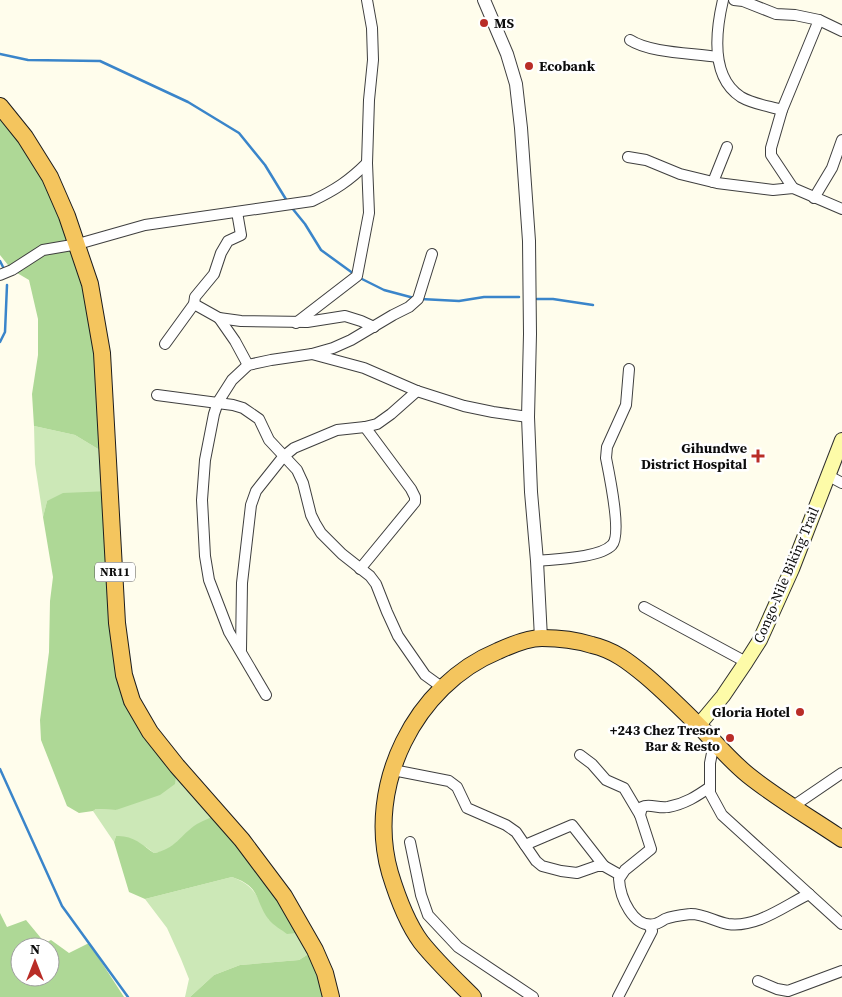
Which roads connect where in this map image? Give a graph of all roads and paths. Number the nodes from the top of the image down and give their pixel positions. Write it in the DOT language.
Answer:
graph roads {
  1 [pos="367,0"];
  2 [pos="484,0"];
  3 [pos="723,0"];
  4 [pos="734,0"];
  5 [pos="819,20"];
  6 [pos="842,31"];
  7 [pos="630,40"];
  8 [pos="717,57"];
  9 [pos="0,106"];
  10 [pos="782,110"];
  11 [pos="842,140"];
  12 [pos="726,147"];
  13 [pos="628,156"];
  14 [pos="367,162"];
  15 [pos="713,182"];
  16 [pos="793,188"];
  17 [pos="814,198"];
  18 [pos="842,210"];
  19 [pos="237,212"];
  20 [pos="78,244"];
  21 [pos="432,254"];
  22 [pos="0,275"];
  23 [pos="194,304"];
  24 [pos="219,318"];
  25 [pos="296,323"];
  26 [pos="374,327"];
  27 [pos="166,344"];
  28 [pos="312,354"];
  29 [pos="248,366"];
  30 [pos="629,369"];
  31 [pos="417,392"];
  32 [pos="157,395"];
  33 [pos="218,402"];
  34 [pos="528,416"];
  35 [pos="365,427"];
  36 [pos="842,440"];
  37 [pos="283,457"];
  38 [pos="827,475"];
  39 [pos="842,483"];
  40 [pos="537,561"];
  41 [pos="360,569"];
  42 [pos="644,607"];
  43 [pos="541,638"];
  44 [pos="241,651"];
  45 [pos="746,662"];
  46 [pos="443,688"];
  47 [pos="266,695"];
  48 [pos="698,726"];
  49 [pos="714,743"];
  50 [pos="580,755"];
  51 [pos="393,770"];
  52 [pos="842,773"];
  53 [pos="710,787"];
  54 [pos="792,807"];
  55 [pos="640,815"];
  56 [pos="842,840"];
  57 [pos="410,842"];
  58 [pos="525,845"];
  59 [pos="604,866"];
  60 [pos="620,875"];
  61 [pos="809,894"];
  62 [pos="842,924"];
  63 [pos="649,925"];
  64 [pos="840,972"];
  65 [pos="758,981"];
  66 [pos="842,984"];
  67 [pos="331,997"];
  68 [pos="472,997"];
  69 [pos="532,997"];
  70 [pos="618,997"];
  1 -- 14 [label="street"];
  2 -- 34 [label="street"];
  3 -- 8 [label="street"];
  4 -- 5 [label="street"];
  5 -- 6 [label="street"];
  5 -- 10 [label="street"];
  7 -- 8 [label="street"];
  8 -- 10 [label="street"];
  9 -- 20 [label="highway, NR11"];
  10 -- 16 [label="street"];
  11 -- 17 [label="street"];
  12 -- 15 [label="street"];
  13 -- 15 [label="street"];
  14 -- 19 [label="street"];
  14 -- 25 [label="street"];
  15 -- 16 [label="street"];
  16 -- 17 [label="street"];
  17 -- 18 [label="street"];
  19 -- 20 [label="street"];
  19 -- 23 [label="street"];
  20 -- 22 [label="street"];
  20 -- 67 [label="highway, NR11"];
  21 -- 26 [label="street"];
  23 -- 24 [label="street"];
  23 -- 27 [label="street"];
  24 -- 25 [label="street"];
  24 -- 29 [label="street"];
  25 -- 26 [label="street"];
  26 -- 28 [label="street"];
  28 -- 29 [label="street"];
  28 -- 31 [label="street"];
  29 -- 33 [label="street"];
  30 -- 40 [label="street"];
  31 -- 34 [label="street"];
  31 -- 35 [label="street"];
  32 -- 33 [label="street"];
  33 -- 37 [label="street"];
  33 -- 44 [label="street"];
  34 -- 40 [label="street"];
  35 -- 37 [label="street"];
  35 -- 41 [label="street"];
  36 -- 38 [label="main road, Congo-Nile Biking Trail"];
  37 -- 41 [label="street"];
  37 -- 44 [label="street"];
  38 -- 39 [label="street"];
  38 -- 45 [label="main road, Congo-Nile Biking Trail"];
  40 -- 43 [label="street"];
  41 -- 46 [label="street"];
  42 -- 45 [label="street"];
  43 -- 46 [label="highway"];
  43 -- 48 [label="highway"];
  44 -- 47 [label="street"];
  45 -- 48 [label="main road, Congo-Nile Biking Trail"];
  46 -- 51 [label="highway"];
  48 -- 49 [label="highway"];
  49 -- 53 [label="street"];
  49 -- 54 [label="highway"];
  50 -- 55 [label="street"];
  51 -- 58 [label="street"];
  51 -- 68 [label="highway"];
  52 -- 54 [label="street"];
  53 -- 55 [label="street"];
  53 -- 61 [label="street"];
  54 -- 56 [label="highway"];
  55 -- 60 [label="street"];
  57 -- 69 [label="street"];
  58 -- 59 [label="street"];
  58 -- 59 [label="street"];
  59 -- 60 [label="street"];
  60 -- 63 [label="street"];
  61 -- 62 [label="street"];
  61 -- 63 [label="street"];
  63 -- 70 [label="street"];
  64 -- 65 [label="street"];
  64 -- 66 [label="street"];
}
